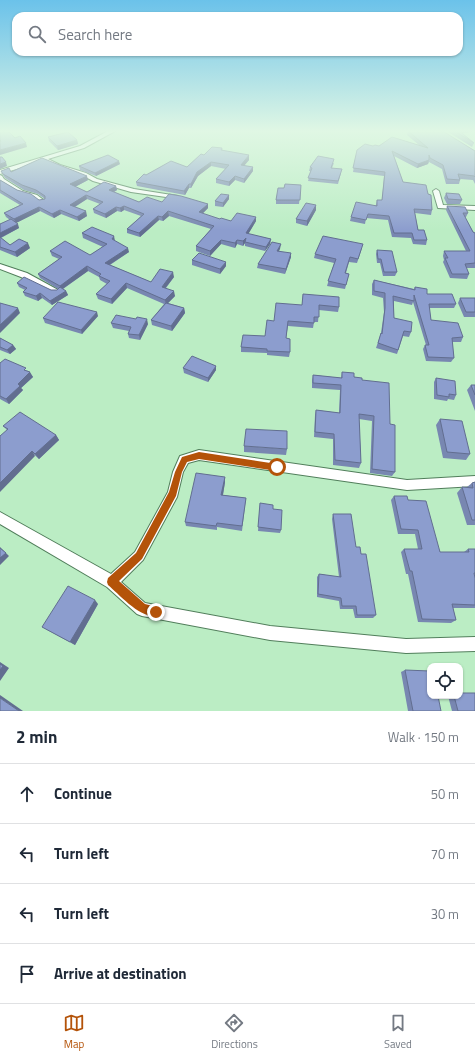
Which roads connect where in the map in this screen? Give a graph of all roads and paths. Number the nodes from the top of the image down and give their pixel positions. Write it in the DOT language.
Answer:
graph roads {
  1 [pos="30,163"];
  2 [pos="52,163"];
  3 [pos="0,172"];
  4 [pos="0,177"];
  5 [pos="436,191"];
  6 [pos="188,199"];
  7 [pos="43,202"];
  8 [pos="475,208"];
  9 [pos="0,266"];
  10 [pos="56,291"];
  11 [pos="475,481"];
  12 [pos="0,518"];
  13 [pos="112,582"];
  14 [pos="475,644"];
  1 -- 3 [label="street"];
  2 -- 6 [label="street"];
  4 -- 7 [label="street"];
  5 -- 8 [label="street"];
  9 -- 10 [label="street"];
  11 -- 13 [label="street"];
  12 -- 13 [label="street"];
  13 -- 14 [label="street"];
}
